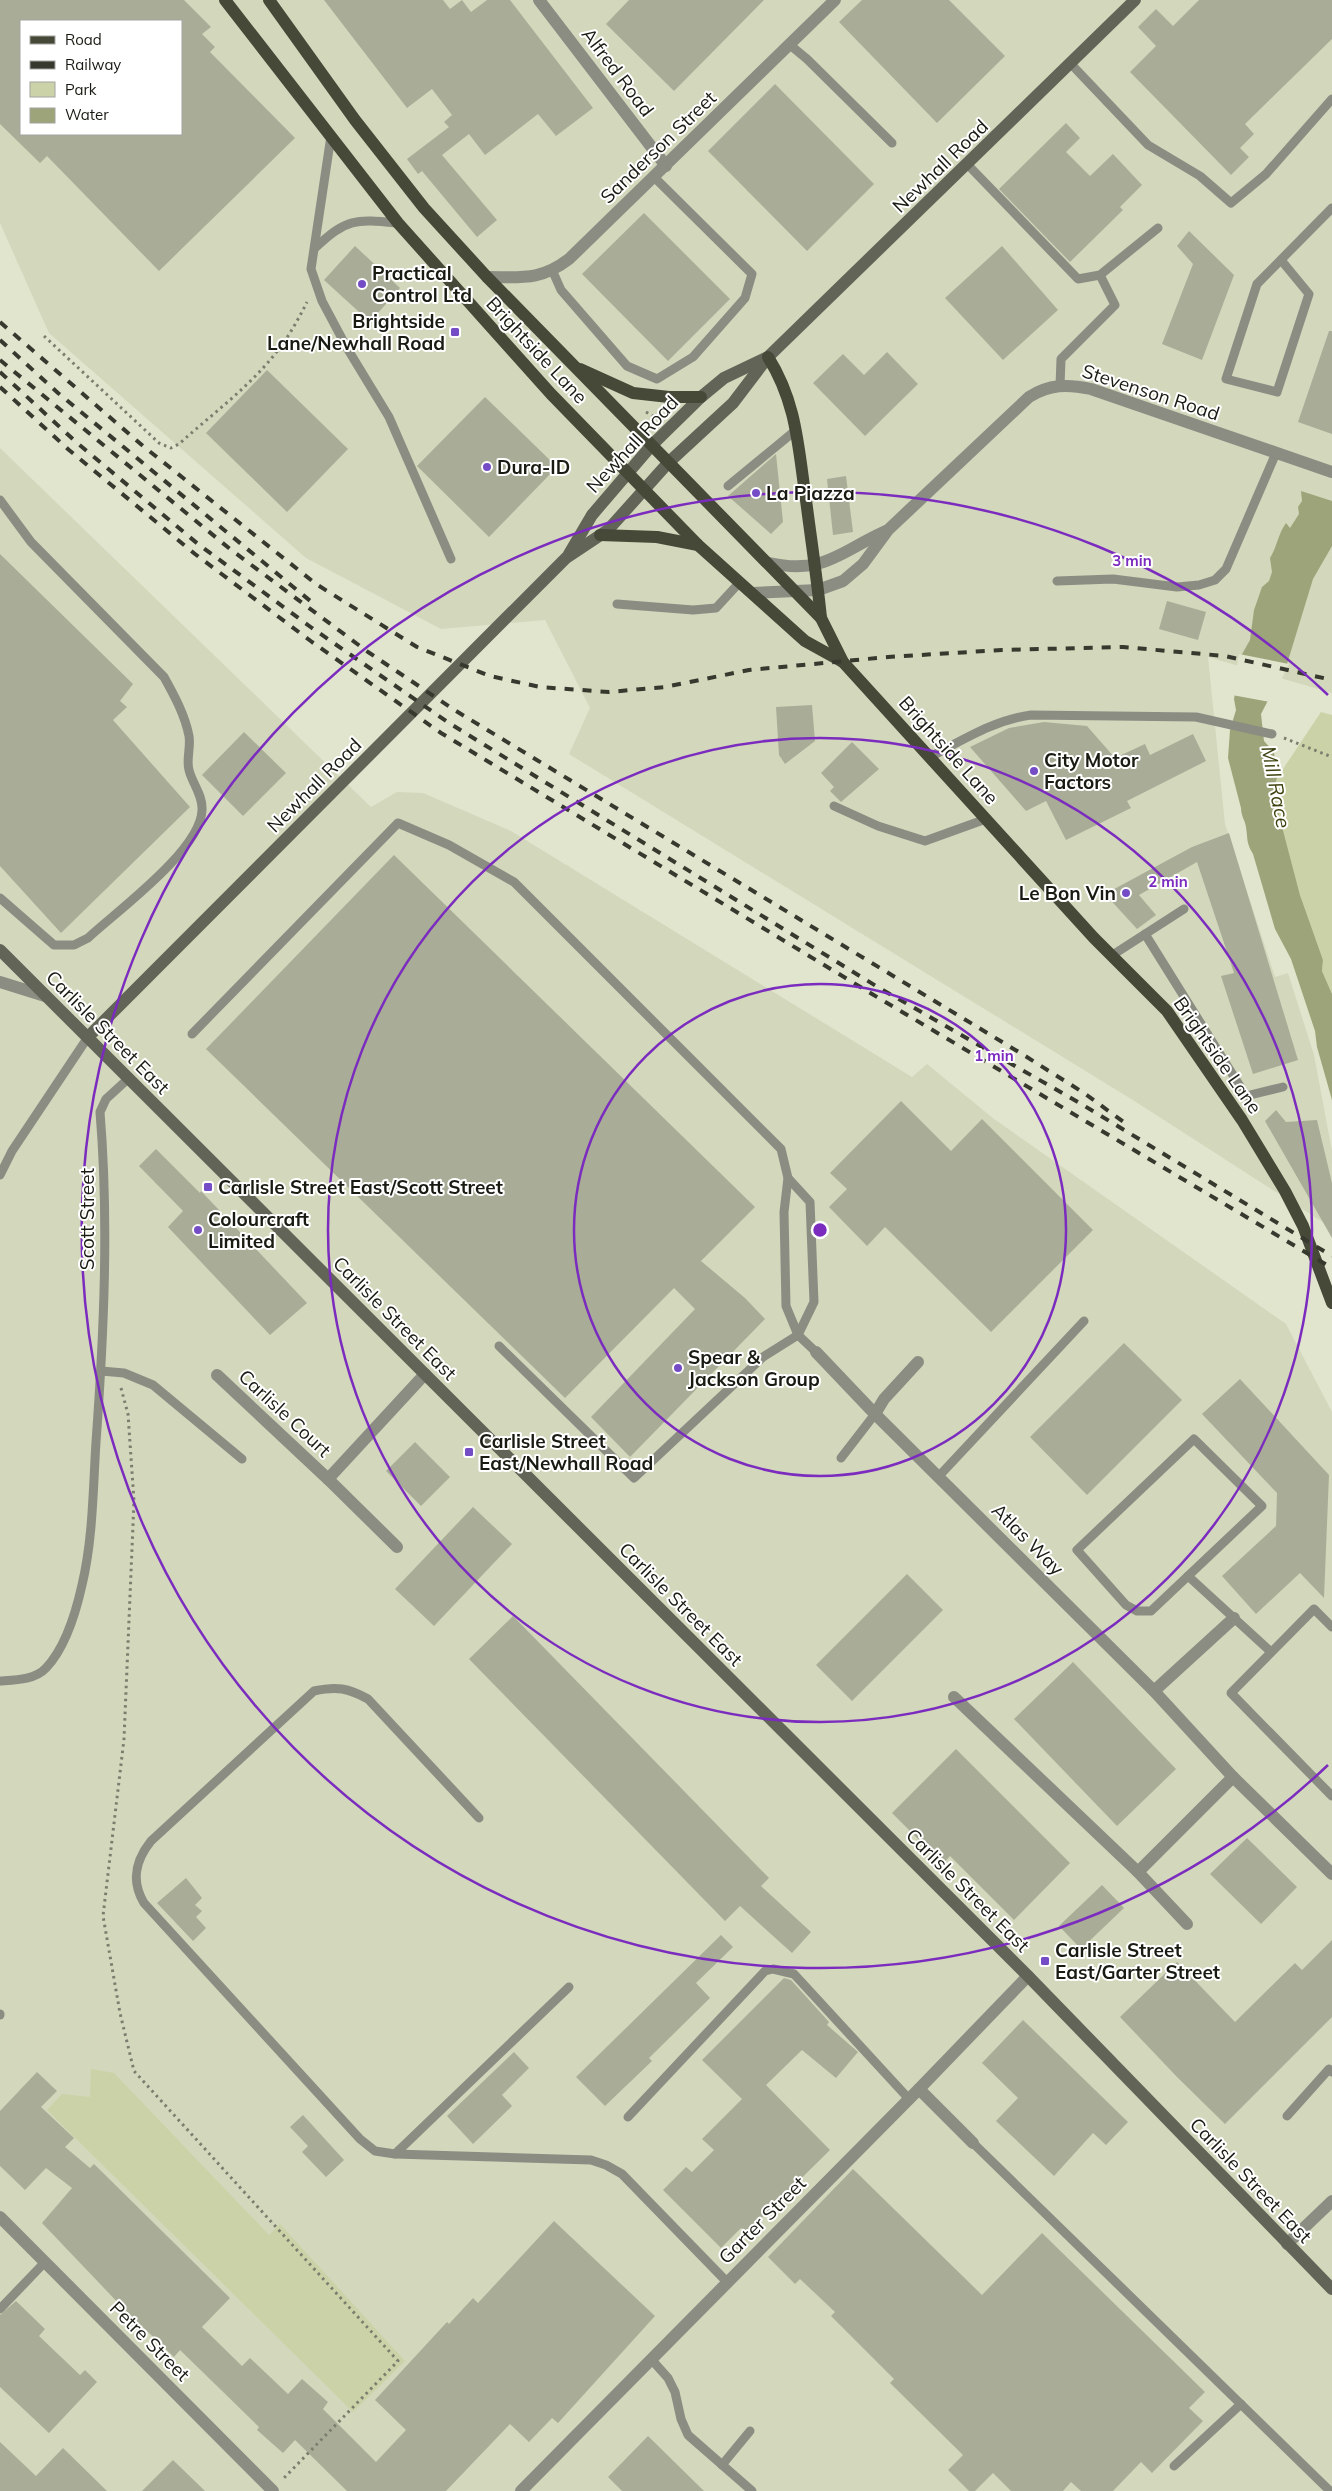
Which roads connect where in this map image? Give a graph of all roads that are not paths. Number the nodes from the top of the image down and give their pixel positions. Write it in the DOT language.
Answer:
graph roads {
  1 [pos="226,0"];
  2 [pos="269,0"];
  3 [pos="539,0"];
  4 [pos="835,0"];
  5 [pos="1136,0"];
  6 [pos="790,45"];
  7 [pos="1071,64"];
  8 [pos="1332,99"];
  9 [pos="331,136"];
  10 [pos="892,142"];
  11 [pos="968,165"];
  12 [pos="666,166"];
  13 [pos="654,177"];
  14 [pos="1332,208"];
  15 [pos="398,223"];
  16 [pos="1158,228"];
  17 [pos="315,248"];
  18 [pos="1281,260"];
  19 [pos="553,272"];
  20 [pos="1100,275"];
  21 [pos="487,277"];
  22 [pos="768,356"];
  23 [pos="575,367"];
  24 [pos="1060,386"];
  25 [pos="701,397"];
  26 [pos="796,430"];
  27 [pos="651,446"];
  28 [pos="1276,452"];
  29 [pos="668,463"];
  30 [pos="1332,472"];
  31 [pos="629,473"];
  32 [pos="728,486"];
  33 [pos="645,490"];
  34 [pos="0,500"];
  35 [pos="888,530"];
  36 [pos="600,535"];
  37 [pos="698,545"];
  38 [pos="566,558"];
  39 [pos="451,559"];
  40 [pos="768,563"];
  41 [pos="816,566"];
  42 [pos="1057,581"];
  43 [pos="740,582"];
  44 [pos="818,590"];
  45 [pos="795,592"];
  46 [pos="753,593"];
  47 [pos="617,604"];
  48 [pos="821,618"];
  49 [pos="843,662"];
  50 [pos="1272,734"];
  51 [pos="930,756"];
  52 [pos="834,806"];
  53 [pos="986,819"];
  54 [pos="0,898"];
  55 [pos="1184,909"];
  56 [pos="1145,934"];
  57 [pos="0,950"];
  58 [pos="1111,956"];
  59 [pos="0,982"];
  60 [pos="45,996"];
  61 [pos="192,1034"];
  62 [pos="88,1037"];
  63 [pos="129,1078"];
  64 [pos="1283,1087"];
  65 [pos="0,1175"];
  66 [pos="788,1178"];
  67 [pos="1332,1302"];
  68 [pos="1084,1321"];
  69 [pos="798,1336"];
  70 [pos="499,1346"];
  71 [pos="816,1352"];
  72 [pos="918,1362"];
  73 [pos="101,1371"];
  74 [pos="425,1374"];
  75 [pos="217,1375"];
  76 [pos="875,1414"];
  77 [pos="841,1458"];
  78 [pos="242,1459"];
  79 [pos="939,1476"];
  80 [pos="328,1479"];
  81 [pos="397,1547"];
  82 [pos="1188,1576"];
  83 [pos="1234,1618"];
  84 [pos="1332,1627"];
  85 [pos="1271,1652"];
  86 [pos="0,1680"];
  87 [pos="1154,1691"];
  88 [pos="954,1697"];
  89 [pos="1233,1777"];
  90 [pos="1332,1796"];
  91 [pos="479,1818"];
  92 [pos="1138,1872"];
  93 [pos="1332,1874"];
  94 [pos="1187,1924"];
  95 [pos="1028,1976"];
  96 [pos="569,1987"];
  97 [pos="1332,2072"];
  98 [pos="919,2089"];
  99 [pos="909,2099"];
  100 [pos="1287,2116"];
  101 [pos="628,2117"];
  102 [pos="973,2143"];
  103 [pos="395,2154"];
  104 [pos="1332,2200"];
  105 [pos="0,2217"];
  106 [pos="1287,2244"];
  107 [pos="45,2262"];
  108 [pos="727,2282"];
  109 [pos="1332,2289"];
  110 [pos="0,2309"];
  111 [pos="651,2359"];
  112 [pos="1241,2404"];
  113 [pos="750,2431"];
  114 [pos="722,2465"];
  115 [pos="1174,2466"];
  116 [pos="272,2491"];
  117 [pos="521,2491"];
  118 [pos="752,2491"];
  119 [pos="1330,2491"];
  1 -- 9 [label="main road, Brightside Lane"];
  2 -- 21 [label="main road, Brightside Lane"];
  3 -- 12 [label="street, Alfred Road"];
  4 -- 6 [label="street, Sanderson Street"];
  5 -- 7 [label="main road, Newhall Road"];
  6 -- 10 [label="lane"];
  6 -- 12 [label="street, Sanderson Street"];
  7 -- 8 [label="lane"];
  7 -- 11 [label="main road, Newhall Road"];
  9 -- 15 [label="main road, Brightside Lane"];
  9 -- 17 [label="lane"];
  11 -- 20 [label="lane"];
  11 -- 22 [label="main road, Newhall Road"];
  12 -- 13 [label="street, Sanderson Street"];
  13 -- 19 [label="street, Sanderson Street"];
  13 -- 19 [label="lane"];
  14 -- 18 [label="lane"];
  15 -- 17 [label="lane"];
  15 -- 31 [label="main road, Brightside Lane"];
  16 -- 20 [label="lane"];
  17 -- 39 [label="lane"];
  18 -- 18 [label="lane"];
  19 -- 21 [label="street, Sanderson Street"];
  20 -- 24 [label="lane"];
  21 -- 23 [label="main road, Brightside Lane"];
  22 -- 25 [label="main road, Newhall Road"];
  22 -- 26 [label="main road"];
  22 -- 29 [label="main road, Newhall Road"];
  23 -- 25 [label="main road"];
  23 -- 27 [label="main road, Brightside Lane"];
  24 -- 28 [label="street, Stevenson Road"];
  24 -- 35 [label="street, Stevenson Road"];
  25 -- 27 [label="main road, Newhall Road"];
  26 -- 32 [label="lane"];
  26 -- 41 [label="main road"];
  27 -- 29 [label="main road, Brightside Lane"];
  27 -- 31 [label="main road, Newhall Road"];
  28 -- 30 [label="street, Stevenson Road"];
  28 -- 42 [label="lane"];
  29 -- 33 [label="main road, Newhall Road"];
  29 -- 40 [label="main road, Brightside Lane"];
  31 -- 33 [label="main road, Brightside Lane"];
  31 -- 38 [label="main road, Newhall Road"];
  33 -- 36 [label="main road, Newhall Road"];
  33 -- 37 [label="main road, Brightside Lane"];
  34 -- 54 [label="lane"];
  35 -- 41 [label="street, Stevenson Road"];
  35 -- 44 [label="street, Stevenson Road"];
  36 -- 37 [label="main road"];
  36 -- 38 [label="main road, Newhall Road"];
  37 -- 43 [label="main road, Brightside Lane"];
  38 -- 62 [label="main road, Newhall Road"];
  40 -- 41 [label="street, Stevenson Road"];
  40 -- 45 [label="main road, Brightside Lane"];
  41 -- 44 [label="main road"];
  43 -- 46 [label="main road, Brightside Lane"];
  43 -- 47 [label="lane"];
  44 -- 45 [label="street, Stevenson Road"];
  44 -- 48 [label="main road"];
  45 -- 46 [label="street, Stevenson Road"];
  45 -- 48 [label="main road, Brightside Lane"];
  46 -- 49 [label="main road, Brightside Lane"];
  48 -- 49 [label="main road, Brightside Lane"];
  49 -- 51 [label="main road, Brightside Lane"];
  50 -- 51 [label="lane"];
  51 -- 53 [label="main road, Brightside Lane"];
  52 -- 53 [label="lane"];
  53 -- 58 [label="main road, Brightside Lane"];
  55 -- 56 [label="lane"];
  56 -- 58 [label="lane"];
  56 -- 64 [label="lane"];
  57 -- 60 [label="main road, Carlisle Street East"];
  58 -- 67 [label="main road, Brightside Lane"];
  59 -- 60 [label="street"];
  60 -- 62 [label="main road, Carlisle Street East"];
  61 -- 66 [label="lane"];
  62 -- 63 [label="main road, Carlisle Street East"];
  62 -- 65 [label="lane"];
  63 -- 73 [label="lane, Scott Street"];
  63 -- 74 [label="main road, Carlisle Street East"];
  66 -- 69 [label="lane"];
  66 -- 69 [label="lane"];
  68 -- 79 [label="lane"];
  69 -- 70 [label="lane"];
  69 -- 71 [label="lane"];
  71 -- 76 [label="street, Atlas Way"];
  72 -- 76 [label="street"];
  73 -- 78 [label="lane"];
  73 -- 86 [label="lane, Scott Street"];
  74 -- 80 [label="street, Carlisle Court"];
  74 -- 95 [label="main road, Carlisle Street East"];
  75 -- 80 [label="street, Carlisle Court"];
  76 -- 77 [label="lane"];
  76 -- 79 [label="street, Atlas Way"];
  79 -- 87 [label="street, Atlas Way"];
  80 -- 81 [label="street, Carlisle Court"];
  82 -- 82 [label="lane"];
  82 -- 83 [label="lane"];
  83 -- 85 [label="lane"];
  83 -- 87 [label="street"];
  84 -- 85 [label="lane"];
  85 -- 90 [label="lane"];
  87 -- 89 [label="street, Atlas Way"];
  88 -- 92 [label="street"];
  89 -- 92 [label="street"];
  89 -- 93 [label="street, Atlas Way"];
  91 -- 103 [label="lane"];
  92 -- 94 [label="street"];
  95 -- 98 [label="street, Garter Street"];
  95 -- 106 [label="main road, Carlisle Street East"];
  96 -- 103 [label="lane"];
  97 -- 100 [label="lane"];
  98 -- 99 [label="street, Garter Street"];
  98 -- 102 [label="street"];
  99 -- 101 [label="lane"];
  99 -- 108 [label="street, Garter Street"];
  102 -- 112 [label="lane"];
  103 -- 108 [label="lane"];
  104 -- 106 [label="street"];
  105 -- 107 [label="street, Petre Street"];
  106 -- 109 [label="main road, Carlisle Street East"];
  107 -- 110 [label="lane"];
  107 -- 116 [label="street, Petre Street"];
  108 -- 111 [label="street, Garter Street"];
  111 -- 114 [label="lane"];
  111 -- 117 [label="street, Garter Street"];
  112 -- 115 [label="lane"];
  112 -- 119 [label="lane"];
  113 -- 114 [label="lane"];
  114 -- 118 [label="lane"];
}
